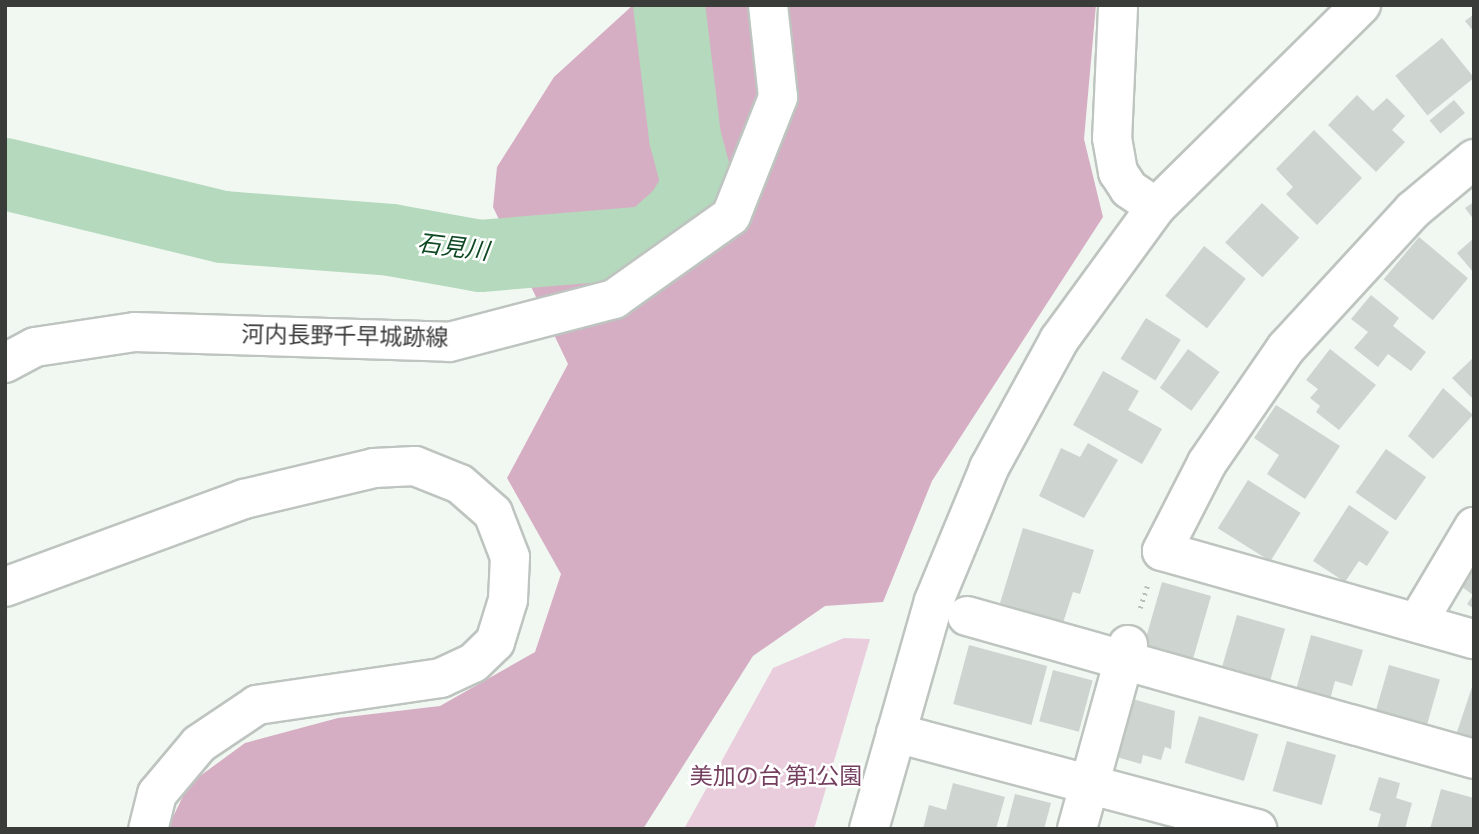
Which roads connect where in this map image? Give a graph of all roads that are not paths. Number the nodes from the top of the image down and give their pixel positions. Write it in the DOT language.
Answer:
graph roads {
  1 [pos="768,5"];
  2 [pos="1361,5"];
  3 [pos="1118,8"];
  4 [pos="1474,159"];
  5 [pos="1156,207"];
  6 [pos="5,363"];
  7 [pos="1474,527"];
  8 [pos="5,587"];
  9 [pos="967,616"];
  10 [pos="1417,623"];
  11 [pos="1474,639"];
  12 [pos="1126,653"];
  13 [pos="896,733"];
  14 [pos="1474,759"];
  15 [pos="1091,780"];
  16 [pos="148,829"];
  17 [pos="869,829"];
  18 [pos="1077,829"];
  19 [pos="1256,829"];
  1 -- 6 [label="street, 河内長野千早城跡線"];
  2 -- 5 [label="street"];
  3 -- 5 [label="street"];
  4 -- 10 [label="street"];
  5 -- 13 [label="street"];
  7 -- 10 [label="street"];
  8 -- 16 [label="street"];
  9 -- 12 [label="street"];
  10 -- 11 [label="street"];
  12 -- 14 [label="street"];
  12 -- 15 [label="street"];
  13 -- 15 [label="street"];
  13 -- 17 [label="street"];
  15 -- 18 [label="street"];
  15 -- 19 [label="street"];
}
